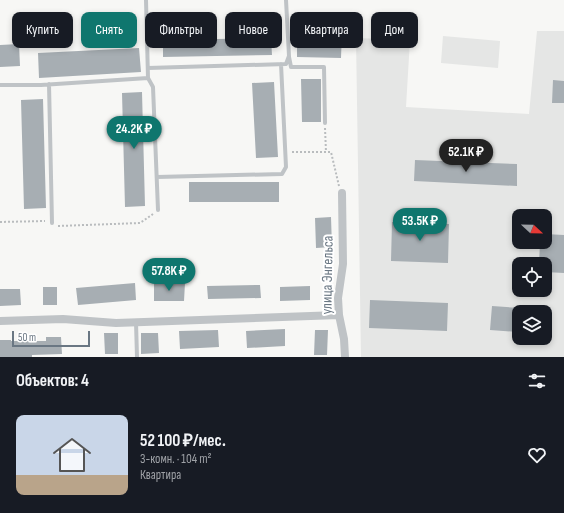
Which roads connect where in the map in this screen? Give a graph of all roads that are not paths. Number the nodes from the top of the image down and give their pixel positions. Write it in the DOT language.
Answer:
graph roads {
  1 [pos="146,0"];
  2 [pos="286,0"];
  3 [pos="289,56"];
  4 [pos="281,64"];
  5 [pos="148,68"];
  6 [pos="148,78"];
  7 [pos="50,84"];
  8 [pos="0,85"];
  9 [pos="325,123"];
  10 [pos="157,177"];
  11 [pos="342,193"];
  12 [pos="158,210"];
  13 [pos="52,223"];
  14 [pos="339,315"];
  15 [pos="0,321"];
  16 [pos="136,322"];
  17 [pos="137,357"];
  18 [pos="345,357"];
  1 -- 5 [label="lane"];
  2 -- 3 [label="lane"];
  3 -- 4 [label="lane"];
  3 -- 9 [label="lane"];
  4 -- 5 [label="lane"];
  4 -- 10 [label="lane"];
  5 -- 6 [label="lane"];
  6 -- 7 [label="lane"];
  6 -- 10 [label="lane"];
  7 -- 8 [label="lane"];
  7 -- 13 [label="lane"];
  10 -- 12 [label="lane"];
  11 -- 14 [label="street, улица Энгельса"];
  14 -- 16 [label="street"];
  14 -- 18 [label="street, улица Энгельса"];
  15 -- 16 [label="street"];
  16 -- 17 [label="lane"];
}
